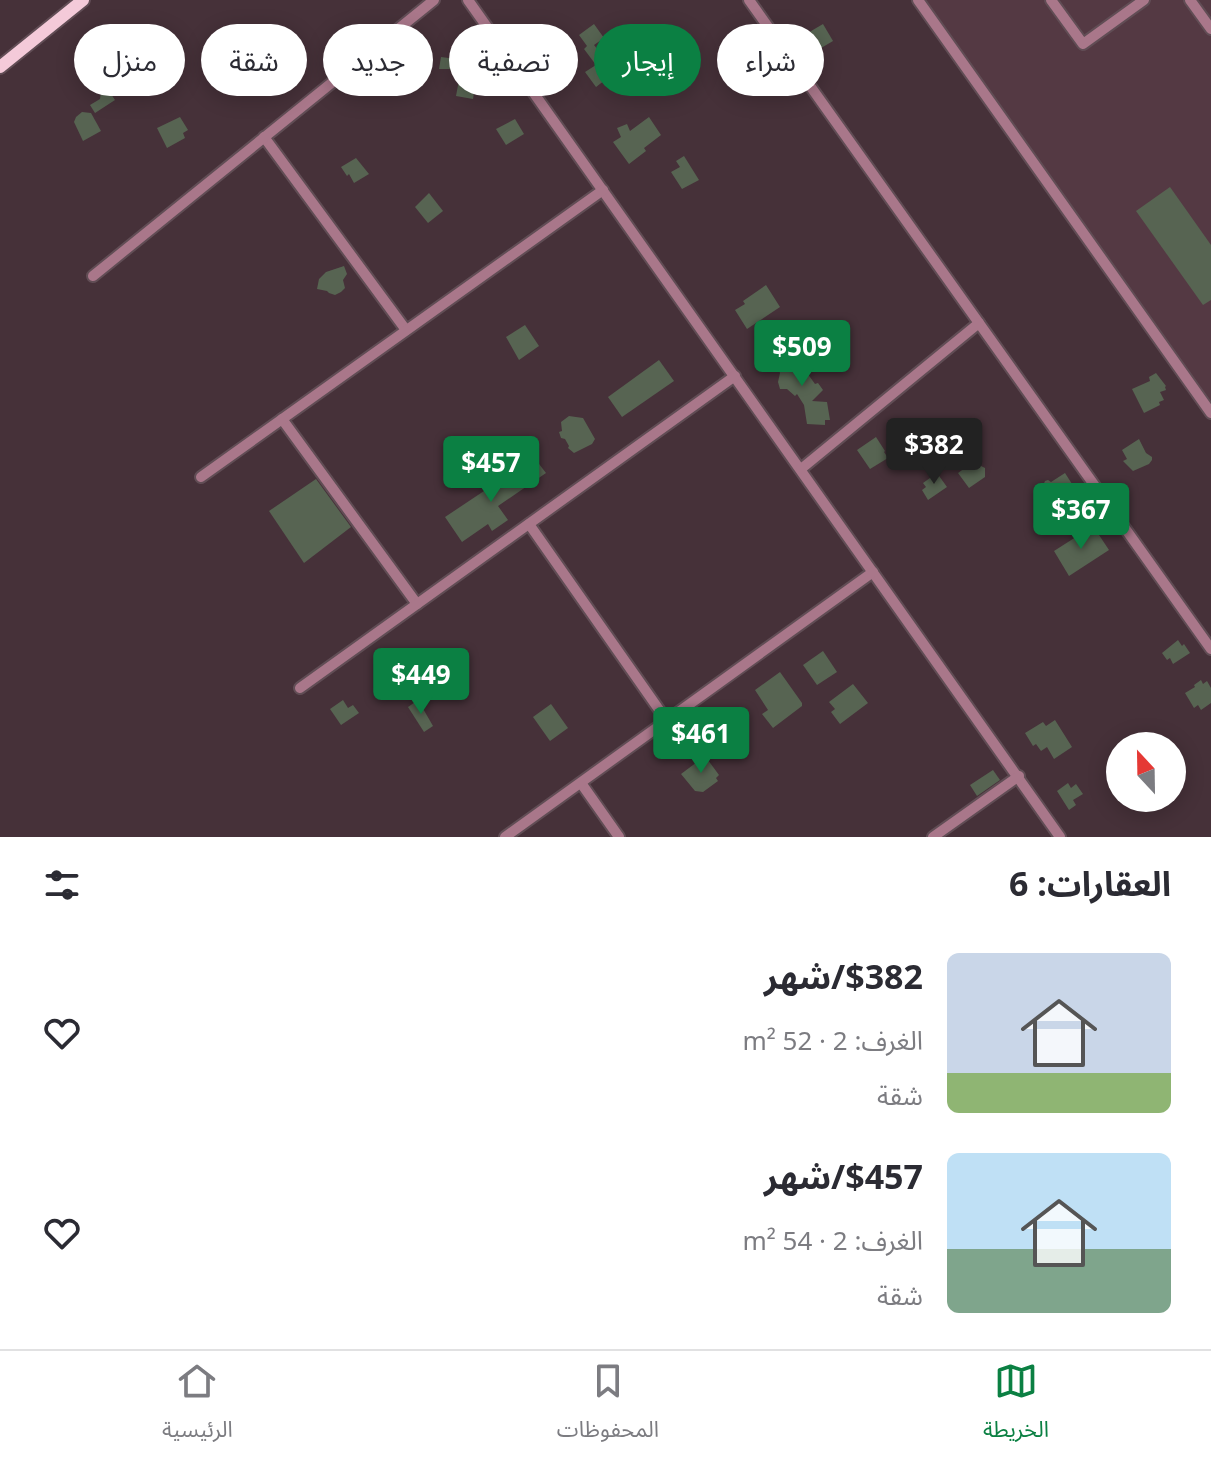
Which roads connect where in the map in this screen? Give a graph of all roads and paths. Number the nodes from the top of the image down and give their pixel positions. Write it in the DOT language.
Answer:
graph roads {
  1 [pos="83,0"];
  2 [pos="434,0"];
  3 [pos="468,0"];
  4 [pos="749,0"];
  5 [pos="918,0"];
  6 [pos="1051,0"];
  7 [pos="1144,0"];
  8 [pos="1190,0"];
  9 [pos="1211,29"];
  10 [pos="0,67"];
  11 [pos="264,137"];
  12 [pos="603,190"];
  13 [pos="93,276"];
  14 [pos="979,323"];
  15 [pos="406,330"];
  16 [pos="735,376"];
  17 [pos="1211,413"];
  18 [pos="282,419"];
  19 [pos="801,469"];
  20 [pos="201,477"];
  21 [pos="529,524"];
  22 [pos="873,572"];
  23 [pos="417,604"];
  24 [pos="1211,649"];
  25 [pos="300,688"];
  26 [pos="667,721"];
  27 [pos="1019,776"];
  28 [pos="581,783"];
  29 [pos="505,837"];
  30 [pos="619,837"];
  31 [pos="933,837"];
  32 [pos="1060,837"];
  1 -- 10 [label="main road"];
  2 -- 11 [label="street"];
  3 -- 12 [label="street"];
  4 -- 14 [label="street"];
  5 -- 17 [label="street"];
  6 -- 7 [label="street"];
  8 -- 9 [label="street"];
  11 -- 13 [label="street"];
  11 -- 15 [label="street"];
  12 -- 15 [label="street"];
  12 -- 16 [label="street"];
  14 -- 19 [label="street"];
  14 -- 24 [label="street"];
  15 -- 18 [label="street"];
  16 -- 19 [label="street"];
  16 -- 21 [label="street"];
  18 -- 20 [label="street"];
  18 -- 23 [label="street"];
  19 -- 22 [label="street"];
  21 -- 23 [label="street"];
  21 -- 26 [label="street"];
  22 -- 26 [label="street"];
  22 -- 27 [label="street"];
  23 -- 25 [label="street"];
  26 -- 28 [label="street"];
  27 -- 31 [label="street"];
  27 -- 32 [label="street"];
  28 -- 29 [label="street"];
  28 -- 30 [label="street"];
}
